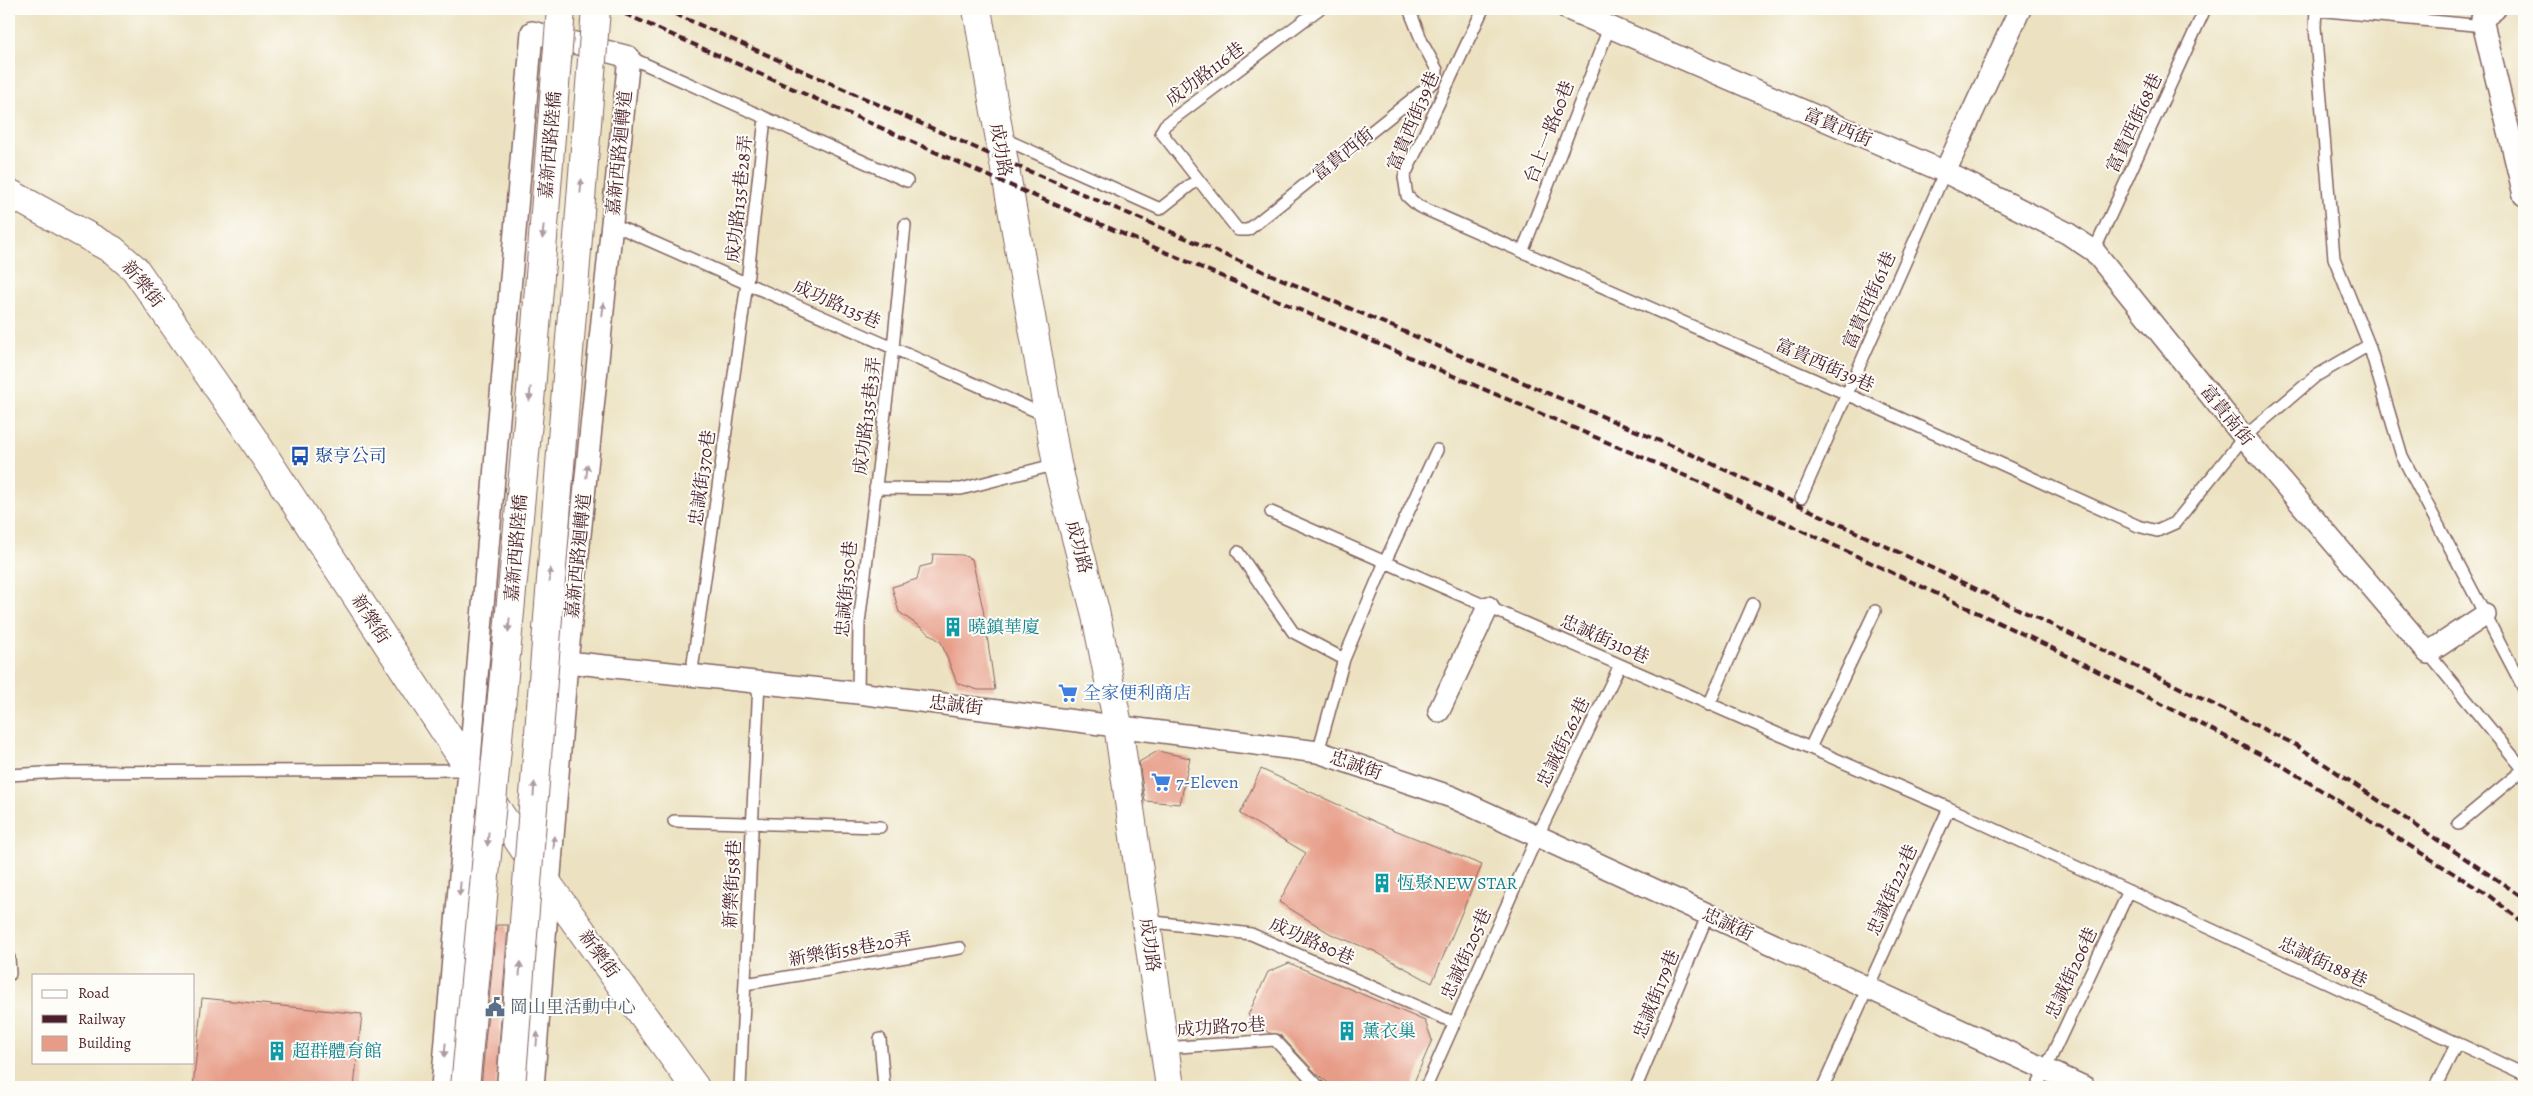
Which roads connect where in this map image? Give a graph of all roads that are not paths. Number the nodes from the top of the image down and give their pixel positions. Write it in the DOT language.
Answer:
graph roads {
  1 [pos="561,9"];
  2 [pos="596,9"];
  3 [pos="977,9"];
  4 [pos="1318,9"];
  5 [pos="1409,9"];
  6 [pos="1483,9"];
  7 [pos="1568,9"];
  8 [pos="2020,9"];
  9 [pos="2206,9"];
  10 [pos="2316,10"];
  11 [pos="1608,18"];
  12 [pos="2487,18"];
  13 [pos="629,58"];
  14 [pos="765,118"];
  15 [pos="998,136"];
  16 [pos="1945,172"];
  17 [pos="1198,179"];
  18 [pos="907,180"];
  19 [pos="9,193"];
  20 [pos="2524,195"];
  21 [pos="612,224"];
  22 [pos="905,225"];
  23 [pos="1522,250"];
  24 [pos="2094,251"];
  25 [pos="747,283"];
  26 [pos="2369,345"];
  27 [pos="893,348"];
  28 [pos="1847,394"];
  29 [pos="1049,416"];
  30 [pos="2244,437"];
  31 [pos="1437,450"];
  32 [pos="1057,464"];
  33 [pos="876,488"];
  34 [pos="1801,498"];
  35 [pos="1271,512"];
  36 [pos="1238,552"];
  37 [pos="1385,562"];
  38 [pos="1752,604"];
  39 [pos="1488,607"];
  40 [pos="1875,611"];
  41 [pos="2485,615"];
  42 [pos="2428,652"];
  43 [pos="1344,659"];
  44 [pos="567,662"];
  45 [pos="1620,665"];
  46 [pos="691,677"];
  47 [pos="759,682"];
  48 [pos="2524,689"];
  49 [pos="858,693"];
  50 [pos="1709,705"];
  51 [pos="1439,711"];
  52 [pos="1118,725"];
  53 [pos="1810,748"];
  54 [pos="1318,752"];
  55 [pos="470,770"];
  56 [pos="2524,770"];
  57 [pos="9,775"];
  58 [pos="1949,808"];
  59 [pos="674,821"];
  60 [pos="752,823"];
  61 [pos="2458,824"];
  62 [pos="880,827"];
  63 [pos="1538,835"];
  64 [pos="550,887"];
  65 [pos="2129,891"];
  66 [pos="1708,914"];
  67 [pos="1147,921"];
  68 [pos="960,948"];
  69 [pos="9,958"];
  70 [pos="10,974"];
  71 [pos="745,984"];
  72 [pos="1867,987"];
  73 [pos="1455,1023"];
  74 [pos="880,1040"];
  75 [pos="2457,1043"];
  76 [pos="1165,1048"];
  77 [pos="2524,1074"];
  78 [pos="2041,1078"];
  79 [pos="442,1087"];
  80 [pos="465,1087"];
  81 [pos="511,1087"];
  82 [pos="533,1087"];
  83 [pos="695,1087"];
  84 [pos="740,1087"];
  85 [pos="884,1087"];
  86 [pos="1170,1087"];
  87 [pos="1319,1087"];
  88 [pos="1426,1087"];
  89 [pos="1636,1087"];
  90 [pos="1823,1087"];
  91 [pos="2084,1087"];
  92 [pos="2435,1087"];
  1 -- 80 [label="street, 嘉新西路陸橋, one-way, bridge"];
  81 -- 2 [label="street, 嘉新西路陸橋, one-way, bridge"];
  3 -- 15 [label="street, 成功路"];
  4 -- 17 [label="lane, 成功路116巷"];
  5 -- 17 [label="lane, 富貴西街"];
  6 -- 23 [label="lane, 富貴西街39巷"];
  7 -- 11 [label="street, 富貴西街"];
  8 -- 16 [label="street"];
  9 -- 24 [label="lane, 富貴西街68巷"];
  10 -- 12 [label="lane"];
  10 -- 26 [label="lane"];
  11 -- 16 [label="street, 富貴西街"];
  11 -- 23 [label="lane, 台上一路60巷"];
  12 -- 20 [label="street"];
  13 -- 14 [label="lane, 成功路135巷28弄"];
  13 -- 21 [label="street, 嘉新西路迴轉道"];
  13 -- 55 [label="street"];
  14 -- 18 [label="lane, 成功路135巷28弄"];
  14 -- 25 [label="lane, 成功路135巷28弄"];
  15 -- 17 [label="lane"];
  15 -- 29 [label="street, 成功路"];
  16 -- 24 [label="street, 富貴南街"];
  16 -- 28 [label="lane, 富貴西街61巷"];
  19 -- 55 [label="street, 新樂街"];
  21 -- 25 [label="lane, 成功路135巷"];
  44 -- 21 [label="street, 嘉新西路迴轉道, one-way"];
  22 -- 27 [label="lane, 成功路135巷3弄"];
  23 -- 28 [label="lane, 富貴西街39巷"];
  24 -- 30 [label="street, 富貴南街"];
  25 -- 27 [label="lane, 成功路135巷"];
  25 -- 46 [label="lane, 忠誠街370巷"];
  26 -- 30 [label="lane, 富貴西街39巷"];
  26 -- 41 [label="lane"];
  27 -- 29 [label="lane, 成功路135巷"];
  27 -- 33 [label="lane, 成功路135巷3弄"];
  28 -- 30 [label="lane, 富貴西街39巷"];
  28 -- 34 [label="lane, 富貴西街61巷"];
  29 -- 32 [label="street, 成功路"];
  30 -- 42 [label="street, 富貴南街"];
  31 -- 37 [label="lane"];
  32 -- 33 [label="lane"];
  32 -- 52 [label="street, 成功路"];
  33 -- 49 [label="lane, 忠誠街350巷"];
  35 -- 37 [label="lane, 忠誠街310巷"];
  36 -- 43 [label="lane"];
  37 -- 39 [label="lane, 忠誠街310巷"];
  37 -- 43 [label="lane"];
  38 -- 50 [label="lane"];
  39 -- 45 [label="lane, 忠誠街310巷"];
  39 -- 51 [label="street"];
  40 -- 53 [label="lane"];
  41 -- 42 [label="street"];
  41 -- 48 [label="lane"];
  42 -- 56 [label="lane"];
  43 -- 54 [label="lane"];
  44 -- 46 [label="street, 忠誠街"];
  64 -- 44 [label="street, 嘉新西路迴轉道, one-way"];
  45 -- 50 [label="lane, 忠誠街310巷"];
  45 -- 63 [label="lane, 忠誠街262巷"];
  46 -- 47 [label="street, 忠誠街"];
  47 -- 49 [label="street, 忠誠街"];
  47 -- 60 [label="lane, 新樂街58巷"];
  49 -- 52 [label="street, 忠誠街"];
  50 -- 53 [label="lane, 忠誠街310巷"];
  52 -- 54 [label="street, 忠誠街"];
  52 -- 67 [label="street, 成功路"];
  53 -- 58 [label="lane, 忠誠街310巷"];
  54 -- 63 [label="street, 忠誠街"];
  55 -- 57 [label="lane"];
  55 -- 64 [label="street, 新樂街"];
  55 -- 79 [label="street, one-way"];
  56 -- 61 [label="lane"];
  58 -- 65 [label="lane, 忠誠街188巷"];
  58 -- 72 [label="lane, 忠誠街222巷"];
  59 -- 60 [label="lane"];
  60 -- 62 [label="lane"];
  60 -- 71 [label="lane, 新樂街58巷"];
  63 -- 66 [label="street, 忠誠街"];
  63 -- 73 [label="lane, 忠誠街205巷"];
  82 -- 64 [label="street, 嘉新西路迴轉道, one-way"];
  64 -- 83 [label="street, 新樂街"];
  65 -- 75 [label="lane, 忠誠街188巷"];
  65 -- 78 [label="lane, 忠誠街206巷"];
  66 -- 72 [label="street, 忠誠街"];
  66 -- 89 [label="lane, 忠誠街179巷"];
  67 -- 73 [label="lane, 成功路80巷"];
  67 -- 76 [label="street, 成功路"];
  68 -- 71 [label="lane, 新樂街58巷20弄"];
  69 -- 70 [label="lane"];
  71 -- 84 [label="lane, 新樂街58巷"];
  72 -- 78 [label="street, 忠誠街"];
  72 -- 90 [label="lane, 忠誠街222巷"];
  73 -- 88 [label="lane, 忠誠街205巷"];
  74 -- 85 [label="lane"];
  75 -- 77 [label="lane, 忠誠街188巷"];
  75 -- 92 [label="lane"];
  76 -- 86 [label="street, 成功路"];
  76 -- 87 [label="lane, 成功路70巷"];
  78 -- 91 [label="street, 忠誠街"];
}
